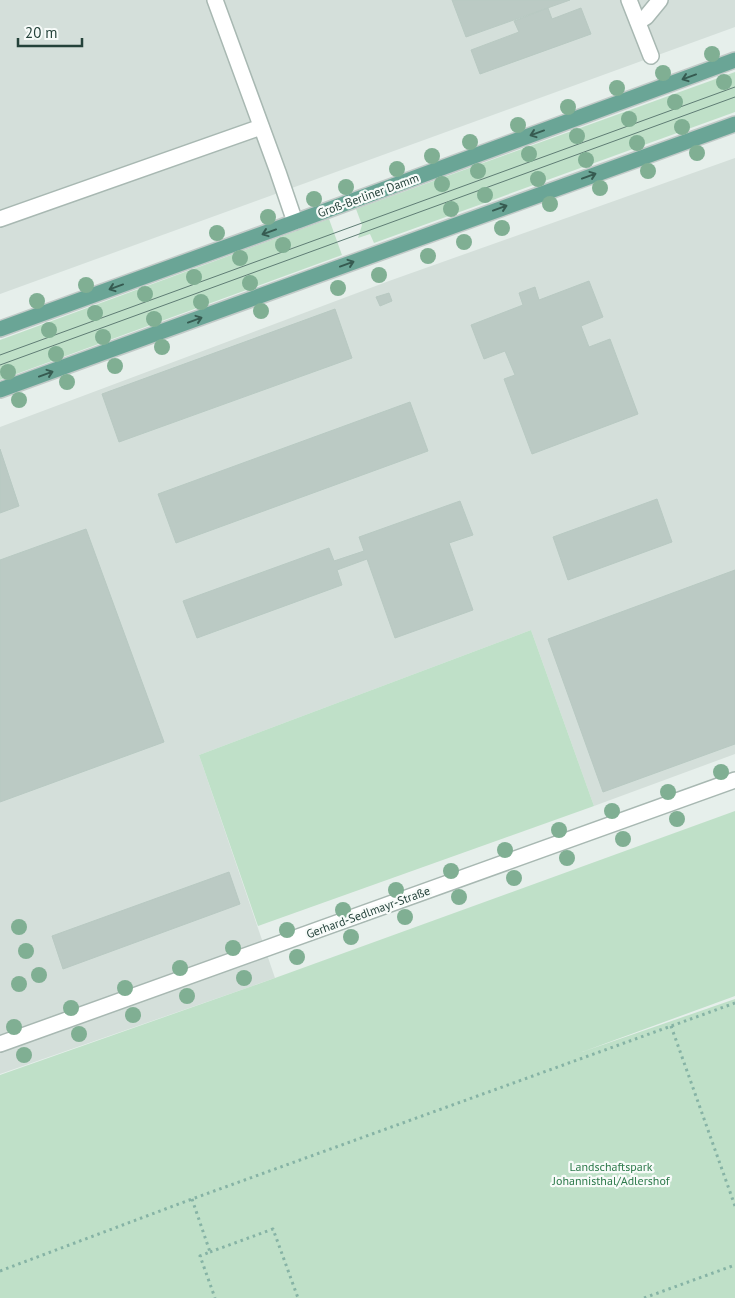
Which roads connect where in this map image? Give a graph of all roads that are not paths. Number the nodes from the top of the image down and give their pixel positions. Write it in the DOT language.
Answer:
graph roads {
  1 [pos="215,0"];
  2 [pos="630,0"];
  3 [pos="660,0"];
  4 [pos="638,22"];
  5 [pos="651,56"];
  6 [pos="735,60"];
  7 [pos="735,124"];
  8 [pos="261,127"];
  9 [pos="0,219"];
  10 [pos="295,222"];
  11 [pos="0,329"];
  12 [pos="0,390"];
  13 [pos="735,780"];
  14 [pos="0,1044"];
  1 -- 8 [label="street"];
  2 -- 4 [label="street"];
  3 -- 4 [label="street"];
  4 -- 5 [label="street"];
  6 -- 10 [label="main road, Groß-Berliner Damm, one-way"];
  12 -- 7 [label="main road, one-way"];
  8 -- 9 [label="street"];
  8 -- 10 [label="street"];
  10 -- 11 [label="main road, Groß-Berliner Damm, one-way"];
  13 -- 14 [label="street, Gerhard-Sedlmayr-Straße"];
}
